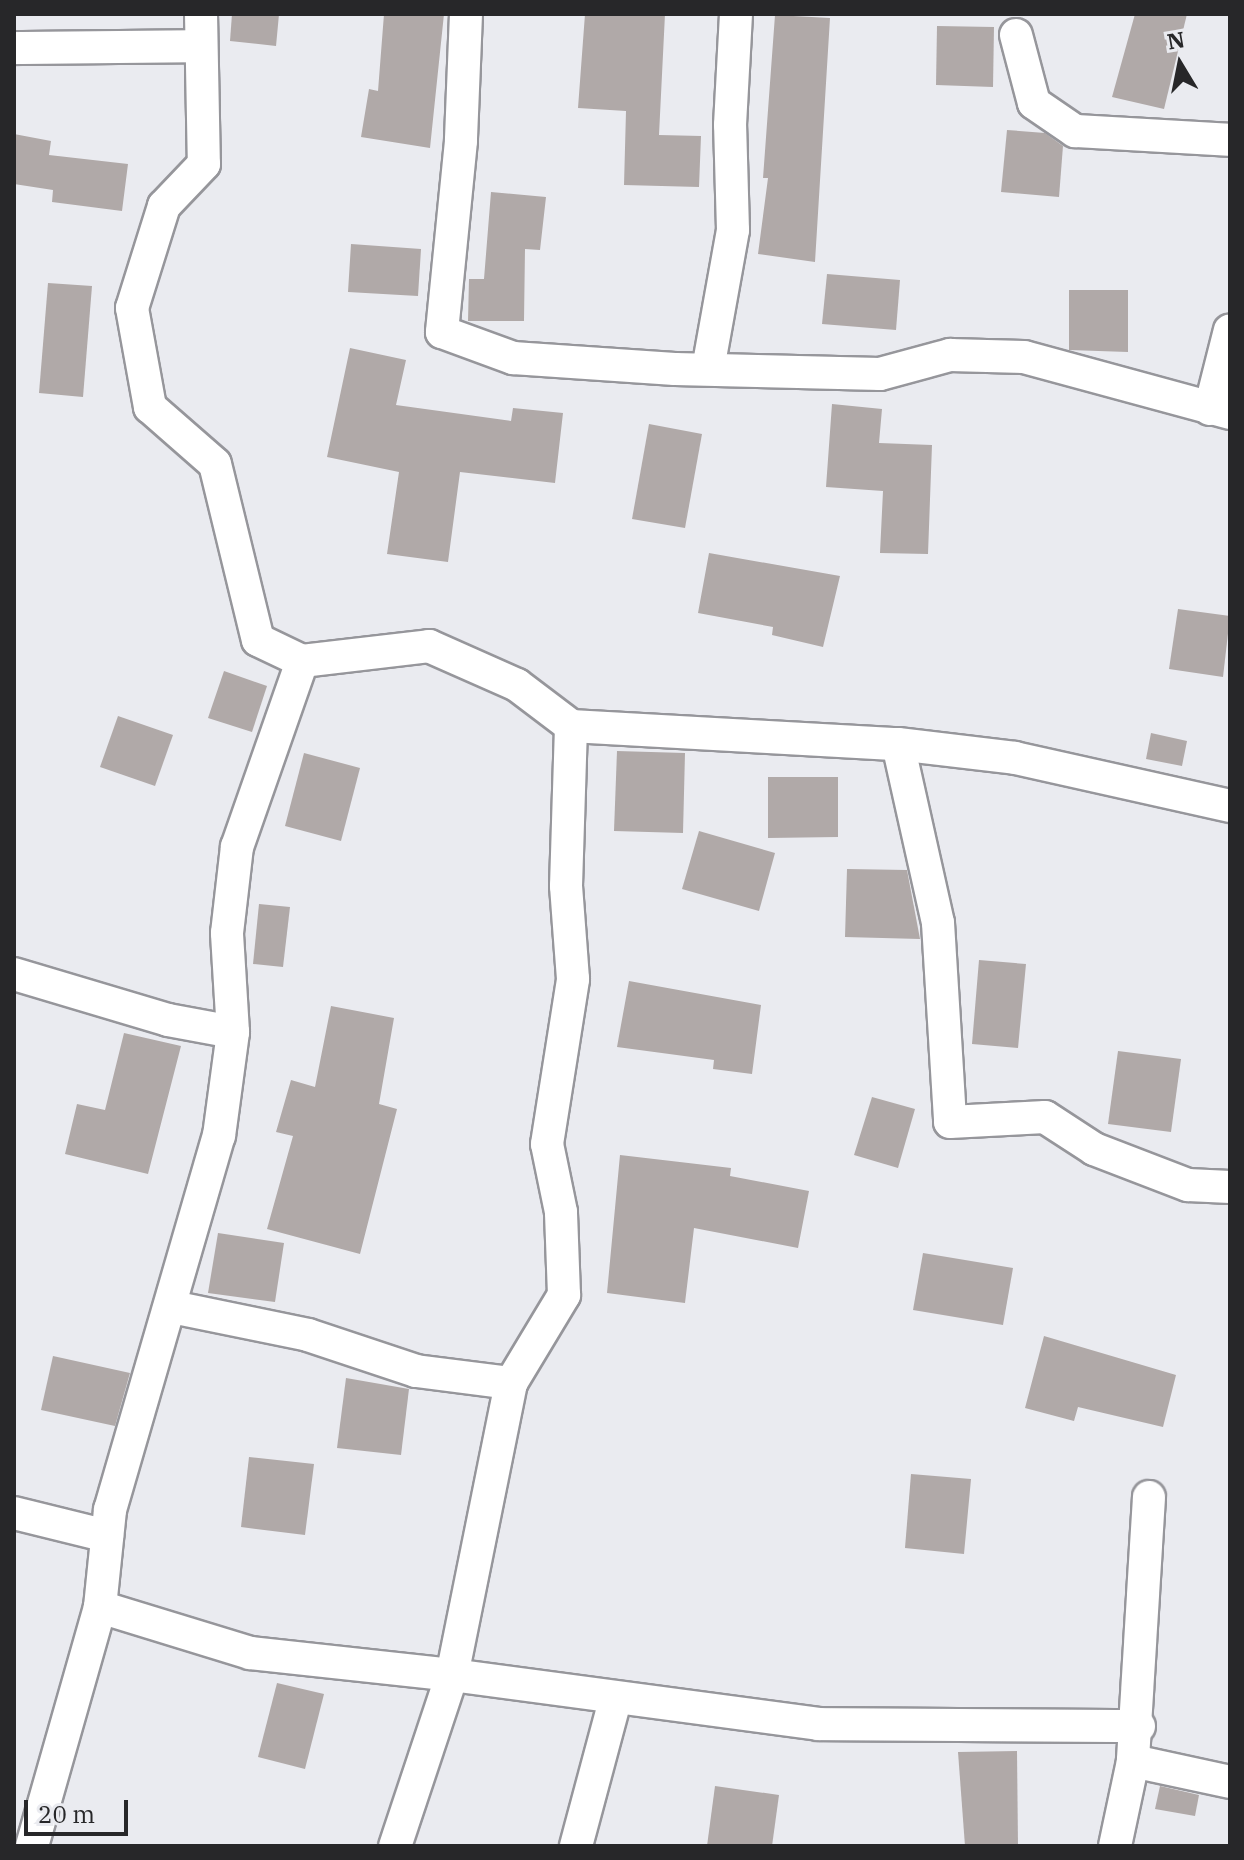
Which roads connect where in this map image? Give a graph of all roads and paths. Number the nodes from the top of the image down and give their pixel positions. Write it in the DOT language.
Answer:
graph roads {
  1 [pos="201,14"];
  2 [pos="466,14"];
  3 [pos="736,14"];
  4 [pos="1016,35"];
  5 [pos="199,46"];
  6 [pos="14,48"];
  7 [pos="1230,140"];
  8 [pos="1230,330"];
  9 [pos="708,369"];
  10 [pos="1220,411"];
  11 [pos="302,661"];
  12 [pos="571,726"];
  13 [pos="898,744"];
  14 [pos="1230,806"];
  15 [pos="14,974"];
  16 [pos="233,1032"];
  17 [pos="1230,1187"];
  18 [pos="172,1307"];
  19 [pos="511,1383"];
  20 [pos="1149,1497"];
  21 [pos="14,1513"];
  22 [pos="107,1536"];
  23 [pos="100,1607"];
  24 [pos="452,1675"];
  25 [pos="615,1700"];
  26 [pos="1139,1726"];
  27 [pos="1133,1761"];
  28 [pos="1230,1782"];
  29 [pos="27,1838"];
  30 [pos="395,1846"];
  31 [pos="576,1846"];
  32 [pos="1115,1846"];
  1 -- 5 [label="street"];
  2 -- 9 [label="street"];
  3 -- 9 [label="street"];
  4 -- 7 [label="street"];
  5 -- 6 [label="street"];
  5 -- 11 [label="street"];
  8 -- 10 [label="street"];
  9 -- 10 [label="street"];
  11 -- 12 [label="street"];
  11 -- 16 [label="street"];
  12 -- 13 [label="street"];
  12 -- 19 [label="street"];
  13 -- 14 [label="street"];
  13 -- 17 [label="street"];
  15 -- 16 [label="street"];
  16 -- 18 [label="street"];
  18 -- 19 [label="street"];
  18 -- 22 [label="street"];
  19 -- 24 [label="street"];
  20 -- 26 [label="street"];
  21 -- 22 [label="street"];
  22 -- 23 [label="street"];
  23 -- 24 [label="street"];
  23 -- 29 [label="street"];
  24 -- 25 [label="street"];
  24 -- 30 [label="street"];
  25 -- 26 [label="street"];
  25 -- 31 [label="street"];
  26 -- 27 [label="street"];
  27 -- 28 [label="street"];
  27 -- 32 [label="street"];
}
